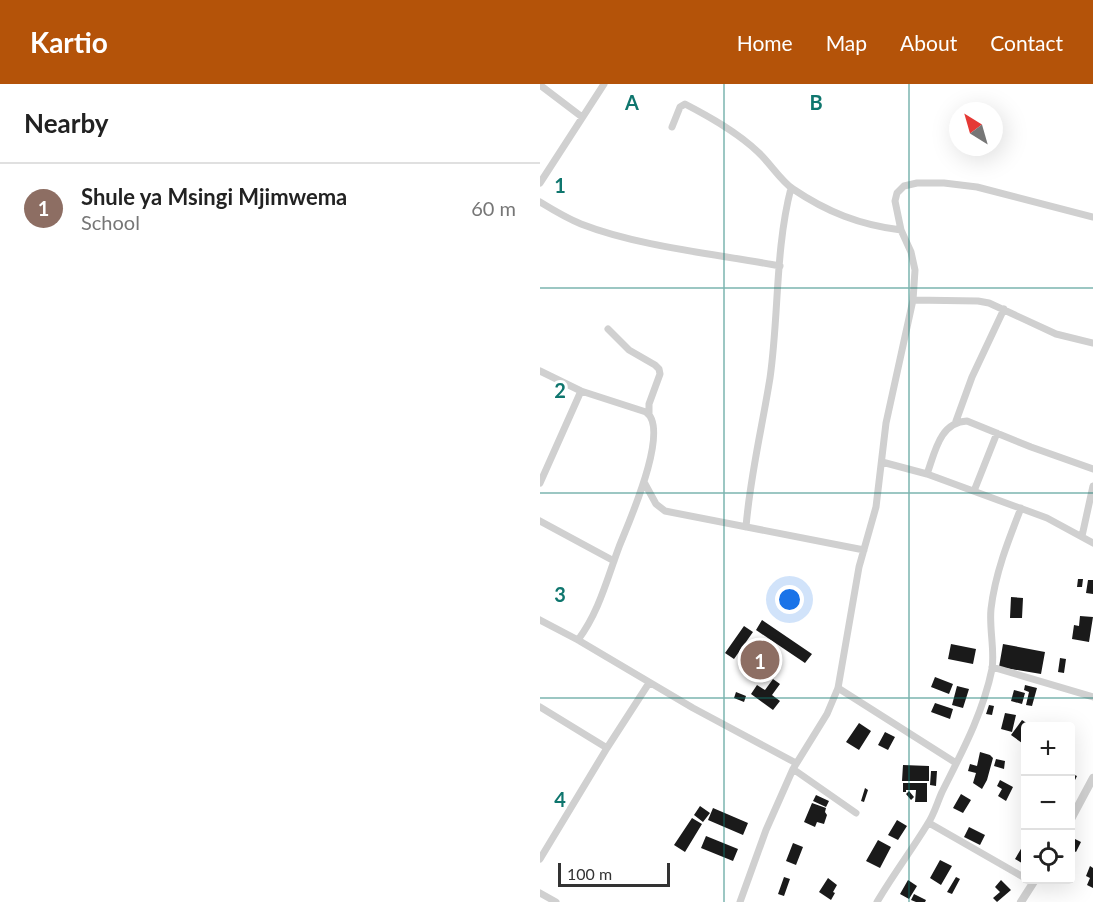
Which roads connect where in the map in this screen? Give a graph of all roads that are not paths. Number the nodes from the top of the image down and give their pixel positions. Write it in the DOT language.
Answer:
graph roads {
  1 [pos="604,84"];
  2 [pos="540,85"];
  3 [pos="582,117"];
  4 [pos="672,127"];
  5 [pos="540,183"];
  6 [pos="791,188"];
  7 [pos="540,202"];
  8 [pos="1093,217"];
  9 [pos="901,230"];
  10 [pos="780,266"];
  11 [pos="913,300"];
  12 [pos="1004,309"];
  13 [pos="608,329"];
  14 [pos="1093,343"];
  15 [pos="540,371"];
  16 [pos="580,391"];
  17 [pos="649,414"];
  18 [pos="956,421"];
  19 [pos="998,433"];
  20 [pos="882,462"];
  21 [pos="1093,469"];
  22 [pos="927,474"];
  23 [pos="644,482"];
  24 [pos="540,483"];
  25 [pos="1093,486"];
  26 [pos="974,491"];
  27 [pos="1022,508"];
  28 [pos="540,521"];
  29 [pos="746,527"];
  30 [pos="1082,536"];
  31 [pos="1093,543"];
  32 [pos="864,550"];
  33 [pos="614,561"];
  34 [pos="540,620"];
  35 [pos="579,640"];
  36 [pos="992,667"];
  37 [pos="649,683"];
  38 [pos="838,688"];
  39 [pos="1093,697"];
  40 [pos="540,707"];
  41 [pos="607,748"];
  42 [pos="956,763"];
  43 [pos="795,766"];
  44 [pos="1092,783"];
  45 [pos="856,813"];
  46 [pos="1075,814"];
  47 [pos="929,823"];
  48 [pos="540,859"];
  49 [pos="1021,874"];
  50 [pos="1030,884"];
  51 [pos="540,893"];
  52 [pos="1026,900"];
  53 [pos="556,902"];
  54 [pos="740,902"];
  55 [pos="877,902"];
  1 -- 3 [label="street"];
  2 -- 3 [label="street"];
  3 -- 5 [label="street"];
  4 -- 6 [label="street"];
  6 -- 9 [label="street"];
  6 -- 10 [label="street"];
  7 -- 10 [label="street"];
  8 -- 9 [label="street"];
  9 -- 11 [label="street"];
  10 -- 29 [label="street"];
  11 -- 12 [label="street"];
  11 -- 20 [label="street"];
  12 -- 14 [label="street"];
  12 -- 18 [label="street"];
  13 -- 17 [label="street"];
  15 -- 16 [label="street"];
  16 -- 17 [label="street"];
  16 -- 24 [label="street"];
  17 -- 23 [label="street"];
  18 -- 19 [label="street"];
  18 -- 22 [label="street"];
  19 -- 21 [label="street"];
  19 -- 26 [label="street"];
  20 -- 22 [label="street"];
  20 -- 32 [label="street"];
  22 -- 26 [label="street"];
  23 -- 29 [label="street"];
  23 -- 33 [label="street"];
  25 -- 30 [label="street"];
  26 -- 27 [label="street"];
  27 -- 30 [label="street"];
  27 -- 36 [label="street"];
  28 -- 33 [label="street"];
  29 -- 32 [label="street"];
  30 -- 31 [label="street"];
  32 -- 38 [label="street"];
  33 -- 35 [label="street"];
  34 -- 35 [label="street"];
  35 -- 37 [label="street"];
  36 -- 39 [label="street"];
  36 -- 42 [label="street"];
  37 -- 41 [label="street"];
  37 -- 43 [label="street"];
  38 -- 42 [label="street"];
  38 -- 43 [label="street"];
  40 -- 41 [label="street"];
  41 -- 48 [label="street"];
  42 -- 47 [label="street"];
  43 -- 45 [label="street"];
  43 -- 54 [label="street"];
  44 -- 46 [label="street"];
  47 -- 49 [label="street"];
  47 -- 55 [label="street"];
  50 -- 52 [label="street"];
  51 -- 53 [label="street"];
}
